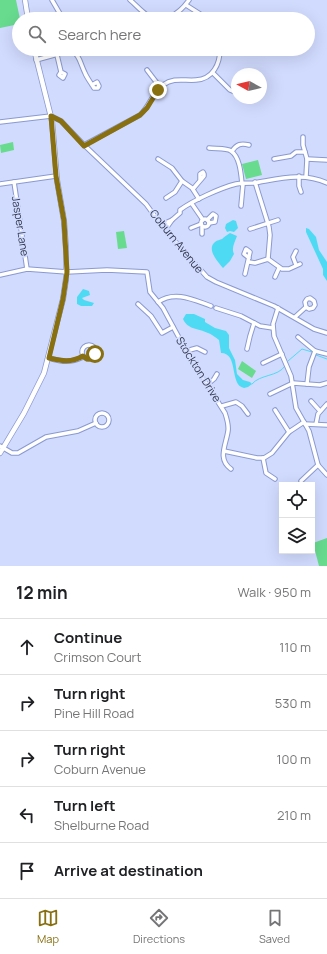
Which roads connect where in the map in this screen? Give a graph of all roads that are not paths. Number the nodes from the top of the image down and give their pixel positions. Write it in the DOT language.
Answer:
graph roads {
  1 [pos="25,0"];
  2 [pos="52,0"];
  3 [pos="130,0"];
  4 [pos="189,0"];
  5 [pos="186,5"];
  6 [pos="27,12"];
  7 [pos="59,12"];
  8 [pos="144,12"];
  9 [pos="178,12"];
  10 [pos="197,12"];
  11 [pos="35,56"];
  12 [pos="53,56"];
  13 [pos="57,56"];
  14 [pos="78,56"];
  15 [pos="219,56"];
  16 [pos="36,60"];
  17 [pos="147,70"];
  18 [pos="61,72"];
  19 [pos="213,73"];
  20 [pos="92,85"];
  21 [pos="160,87"];
  22 [pos="231,90"];
  23 [pos="51,116"];
  24 [pos="0,122"];
  25 [pos="302,137"];
  26 [pos="249,145"];
  27 [pos="84,146"];
  28 [pos="209,148"];
  29 [pos="232,151"];
  30 [pos="305,152"];
  31 [pos="158,159"];
  32 [pos="274,159"];
  33 [pos="307,159"];
  34 [pos="327,160"];
  35 [pos="56,176"];
  36 [pos="299,176"];
  37 [pos="306,177"];
  38 [pos="200,180"];
  39 [pos="182,181"];
  40 [pos="14,182"];
  41 [pos="255,182"];
  42 [pos="327,183"];
  43 [pos="0,184"];
  44 [pos="242,184"];
  45 [pos="193,189"];
  46 [pos="301,192"];
  47 [pos="166,198"];
  48 [pos="199,199"];
  49 [pos="192,204"];
  50 [pos="241,206"];
  51 [pos="172,220"];
  52 [pos="278,220"];
  53 [pos="206,221"];
  54 [pos="268,224"];
  55 [pos="161,225"];
  56 [pos="202,225"];
  57 [pos="191,228"];
  58 [pos="250,229"];
  59 [pos="165,230"];
  60 [pos="202,234"];
  61 [pos="296,251"];
  62 [pos="268,260"];
  63 [pos="279,268"];
  64 [pos="27,269"];
  65 [pos="67,272"];
  66 [pos="245,274"];
  67 [pos="0,275"];
  68 [pos="275,278"];
  69 [pos="158,302"];
  70 [pos="138,304"];
  71 [pos="211,306"];
  72 [pos="306,307"];
  73 [pos="216,308"];
  74 [pos="278,308"];
  75 [pos="295,318"];
  76 [pos="254,323"];
  77 [pos="173,327"];
  78 [pos="273,328"];
  79 [pos="327,333"];
  80 [pos="298,337"];
  81 [pos="248,349"];
  82 [pos="186,351"];
  83 [pos="315,351"];
  84 [pos="205,352"];
  85 [pos="282,354"];
  86 [pos="327,354"];
  87 [pos="83,356"];
  88 [pos="49,358"];
  89 [pos="263,363"];
  90 [pos="217,374"];
  91 [pos="293,383"];
  92 [pos="327,383"];
  93 [pos="208,384"];
  94 [pos="307,384"];
  95 [pos="270,394"];
  96 [pos="311,401"];
  97 [pos="327,404"];
  98 [pos="222,406"];
  99 [pos="275,410"];
  100 [pos="320,411"];
  101 [pos="248,414"];
  102 [pos="96,423"];
  103 [pos="305,423"];
  104 [pos="316,424"];
  105 [pos="327,425"];
  106 [pos="289,432"];
  107 [pos="2,447"];
  108 [pos="224,452"];
  109 [pos="0,453"];
  110 [pos="262,458"];
  111 [pos="318,465"];
  112 [pos="231,469"];
  113 [pos="327,475"];
  114 [pos="275,479"];
  115 [pos="301,481"];
  1 -- 6 [label="street"];
  2 -- 7 [label="street"];
  3 -- 8 [label="street"];
  4 -- 5 [label="street"];
  5 -- 9 [label="street"];
  5 -- 10 [label="street"];
  11 -- 16 [label="street"];
  12 -- 16 [label="street"];
  13 -- 18 [label="street"];
  14 -- 20 [label="street"];
  15 -- 19 [label="street"];
  16 -- 23 [label="street"];
  17 -- 21 [label="street"];
  19 -- 21 [label="street"];
  19 -- 22 [label="street"];
  21 -- 27 [label="street"];
  23 -- 24 [label="street"];
  23 -- 27 [label="street, Coburn Avenue"];
  23 -- 35 [label="street"];
  25 -- 30 [label="street"];
  26 -- 29 [label="street"];
  27 -- 55 [label="street, Coburn Avenue"];
  28 -- 29 [label="street"];
  29 -- 44 [label="street"];
  30 -- 32 [label="street"];
  30 -- 33 [label="street"];
  31 -- 39 [label="street"];
  33 -- 34 [label="street"];
  33 -- 37 [label="street"];
  35 -- 40 [label="street"];
  35 -- 65 [label="street"];
  36 -- 37 [label="street"];
  36 -- 41 [label="street"];
  36 -- 46 [label="street"];
  37 -- 42 [label="street"];
  38 -- 45 [label="street"];
  39 -- 45 [label="street"];
  39 -- 47 [label="street"];
  40 -- 43 [label="street"];
  40 -- 64 [label="street, Jasper Lane"];
  41 -- 44 [label="street"];
  41 -- 54 [label="street"];
  44 -- 48 [label="street"];
  44 -- 50 [label="street"];
  45 -- 48 [label="street"];
  48 -- 49 [label="street"];
  49 -- 51 [label="street"];
  49 -- 53 [label="street"];
  51 -- 55 [label="street"];
  51 -- 59 [label="street"];
  52 -- 54 [label="street"];
  53 -- 56 [label="street"];
  53 -- 56 [label="street"];
  54 -- 58 [label="street"];
  54 -- 62 [label="street"];
  55 -- 59 [label="street, Coburn Avenue"];
  56 -- 57 [label="street"];
  56 -- 60 [label="street"];
  59 -- 74 [label="street, Coburn Avenue"];
  61 -- 63 [label="street"];
  62 -- 63 [label="street"];
  62 -- 66 [label="street"];
  63 -- 68 [label="street"];
  64 -- 65 [label="street"];
  64 -- 67 [label="street"];
  65 -- 69 [label="street, Stockton Drive"];
  65 -- 88 [label="street"];
  69 -- 71 [label="street"];
  69 -- 77 [label="street, Stockton Drive"];
  70 -- 77 [label="street"];
  72 -- 75 [label="street"];
  73 -- 76 [label="street"];
  74 -- 75 [label="street, Coburn Avenue"];
  74 -- 78 [label="street"];
  75 -- 79 [label="street, Coburn Avenue"];
  76 -- 78 [label="street"];
  76 -- 81 [label="street"];
  77 -- 82 [label="street, Stockton Drive"];
  78 -- 85 [label="street"];
  80 -- 83 [label="street"];
  82 -- 84 [label="street"];
  82 -- 93 [label="street, Stockton Drive"];
  83 -- 86 [label="street"];
  83 -- 94 [label="street"];
  85 -- 89 [label="street"];
  85 -- 91 [label="street"];
  87 -- 88 [label="street"];
  88 -- 107 [label="street"];
  90 -- 93 [label="street"];
  91 -- 94 [label="street"];
  91 -- 95 [label="street"];
  91 -- 103 [label="street"];
  92 -- 94 [label="street"];
  93 -- 98 [label="street, Stockton Drive"];
  96 -- 100 [label="street"];
  97 -- 100 [label="street"];
  98 -- 101 [label="street"];
  98 -- 108 [label="street, Stockton Drive"];
  99 -- 106 [label="street"];
  100 -- 104 [label="street"];
  102 -- 102 [label="street"];
  102 -- 107 [label="street"];
  103 -- 104 [label="street"];
  103 -- 106 [label="street"];
  103 -- 111 [label="street"];
  104 -- 105 [label="street"];
  106 -- 110 [label="street"];
  107 -- 109 [label="street"];
  108 -- 110 [label="street"];
  108 -- 112 [label="street"];
  110 -- 114 [label="street"];
  111 -- 113 [label="street"];
  111 -- 115 [label="street"];
}
